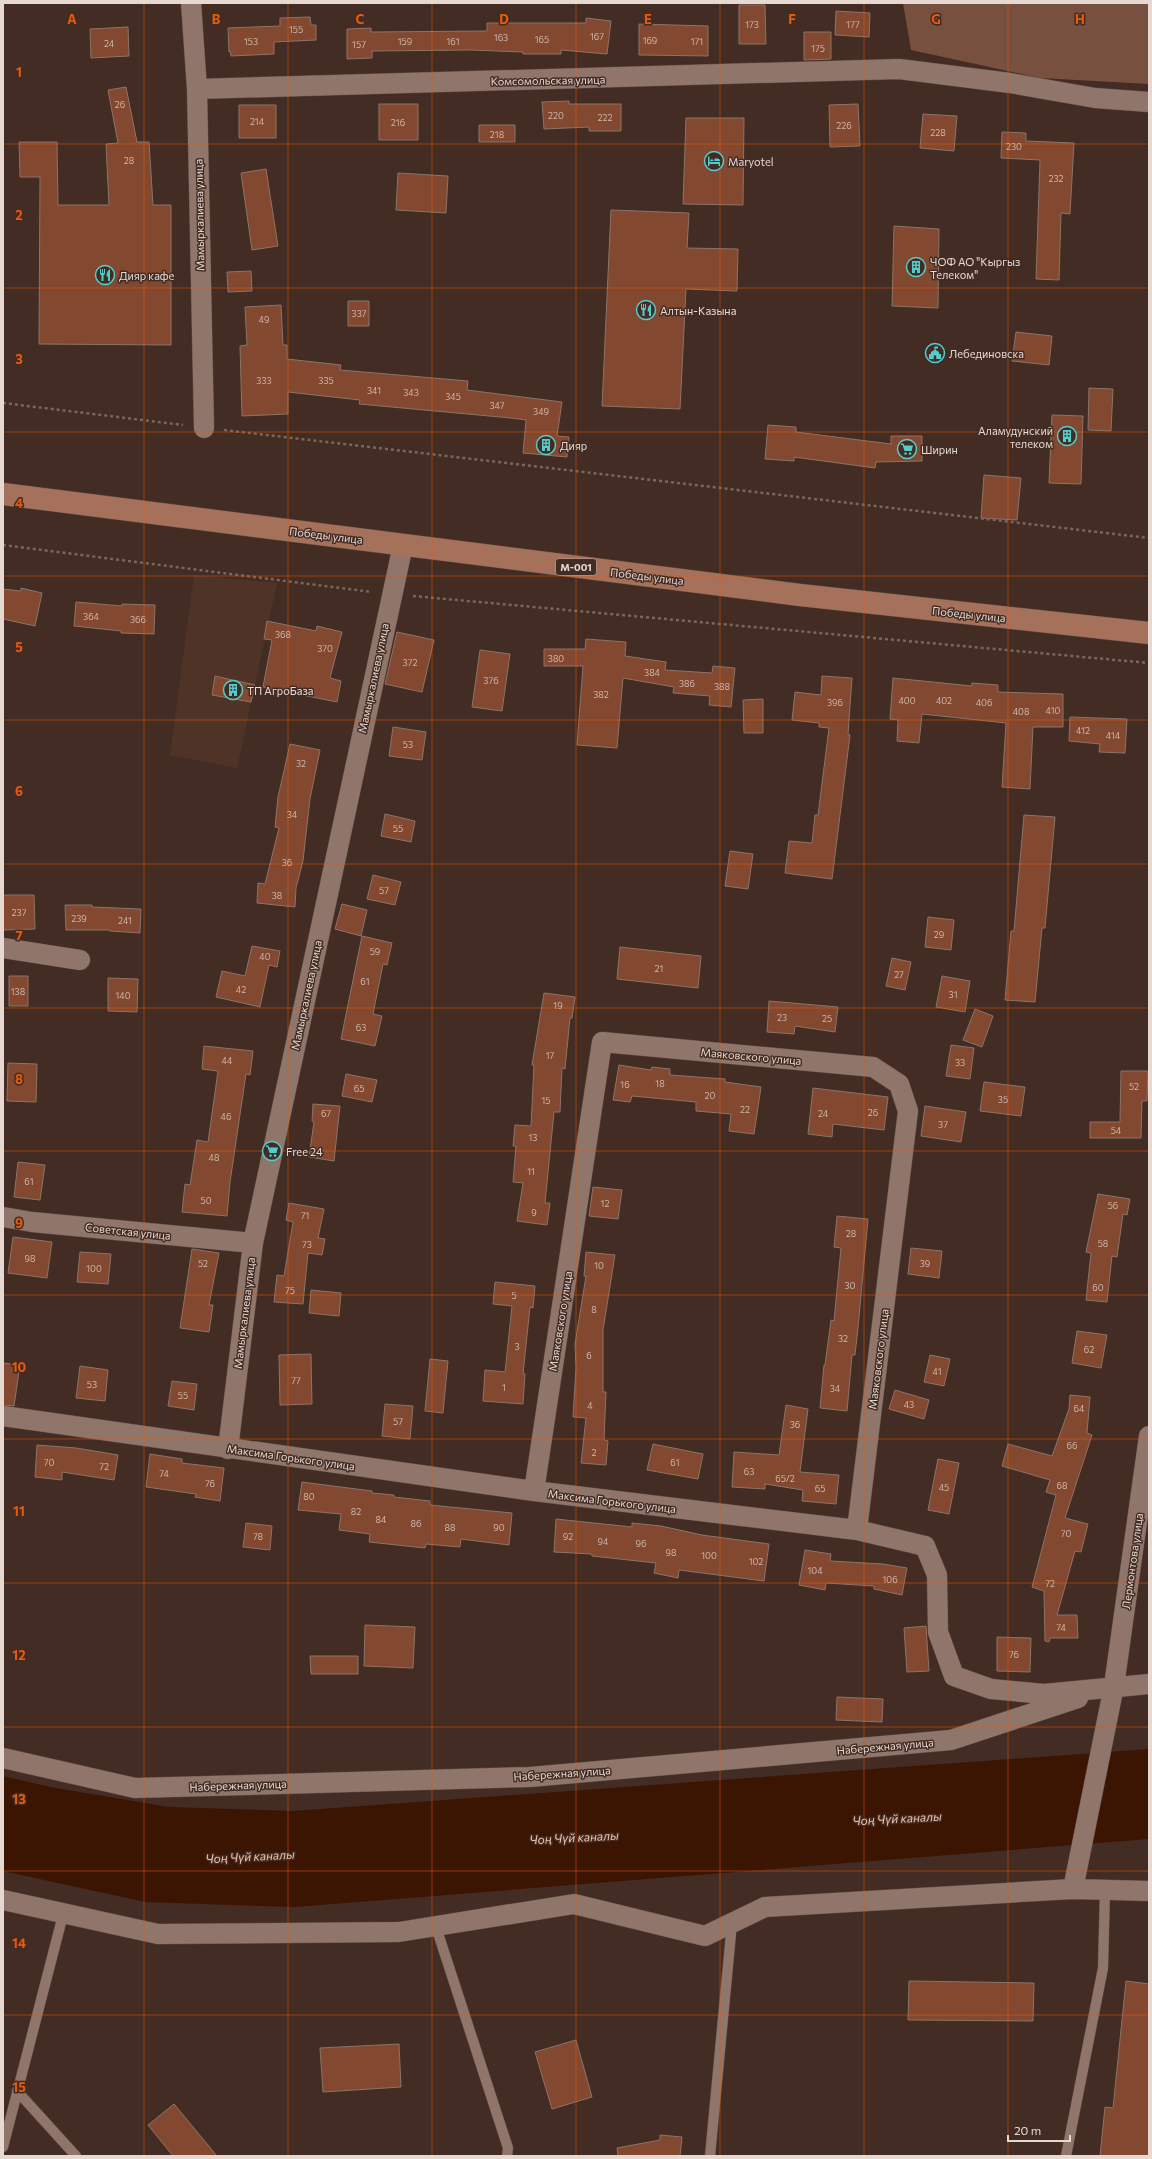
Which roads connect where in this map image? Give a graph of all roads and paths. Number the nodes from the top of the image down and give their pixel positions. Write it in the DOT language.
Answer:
graph roads {
  1 [pos="191,3"];
  2 [pos="197,89"];
  3 [pos="1149,102"];
  4 [pos="3,403"];
  5 [pos="204,428"];
  6 [pos="3,494"];
  7 [pos="1149,538"];
  8 [pos="3,545"];
  9 [pos="403,545"];
  10 [pos="392,594"];
  11 [pos="1149,633"];
  12 [pos="1149,663"];
  13 [pos="3,948"];
  14 [pos="80,960"];
  15 [pos="3,1216"];
  16 [pos="253,1243"];
  17 [pos="3,1416"];
  18 [pos="1149,1436"];
  19 [pos="228,1448"];
  20 [pos="534,1491"];
  21 [pos="857,1530"];
  22 [pos="1149,1684"];
  23 [pos="1114,1686"];
  24 [pos="3,1758"];
  25 [pos="1073,1889"];
  26 [pos="1105,1890"];
  27 [pos="1149,1891"];
  28 [pos="3,1900"];
  29 [pos="63,1914"];
  30 [pos="732,1923"];
  31 [pos="436,1927"];
  32 [pos="17,2091"];
  33 [pos="3,2147"];
  34 [pos="76,2156"];
  35 [pos="507,2156"];
  36 [pos="710,2156"];
  37 [pos="1066,2156"];
  1 -- 2 [label="street, Мамыркалиева улица"];
  2 -- 3 [label="street, Комсомольская улица"];
  2 -- 5 [label="street, Мамыркалиева улица"];
  4 -- 5 [label="path"];
  5 -- 7 [label="path"];
  6 -- 9 [label="main road, Победы улица / М-001"];
  8 -- 10 [label="path"];
  9 -- 10 [label="street, Мамыркалиева улица"];
  9 -- 11 [label="main road, Победы улица / М-001"];
  10 -- 12 [label="path"];
  10 -- 16 [label="street, Мамыркалиева улица"];
  13 -- 14 [label="street"];
  15 -- 16 [label="street, Советская улица"];
  16 -- 19 [label="street, Мамыркалиева улица"];
  17 -- 19 [label="street, Максима Горького улица"];
  18 -- 23 [label="street, Лермонтова улица"];
  19 -- 20 [label="street, Максима Горького улица"];
  20 -- 21 [label="street, Максима Горького улица"];
  20 -- 21 [label="street, Маяковского улица"];
  21 -- 23 [label="street, Максима Горького улица"];
  22 -- 23 [label="street"];
  23 -- 24 [label="street, Набережная улица"];
  23 -- 25 [label="street, Лермонтова улица"];
  25 -- 26 [label="street"];
  25 -- 30 [label="street"];
  26 -- 27 [label="street"];
  26 -- 37 [label="lane"];
  28 -- 29 [label="street"];
  29 -- 31 [label="street"];
  29 -- 32 [label="lane"];
  30 -- 31 [label="street"];
  30 -- 36 [label="lane"];
  31 -- 35 [label="lane"];
  32 -- 33 [label="lane"];
  32 -- 34 [label="lane"];
}
